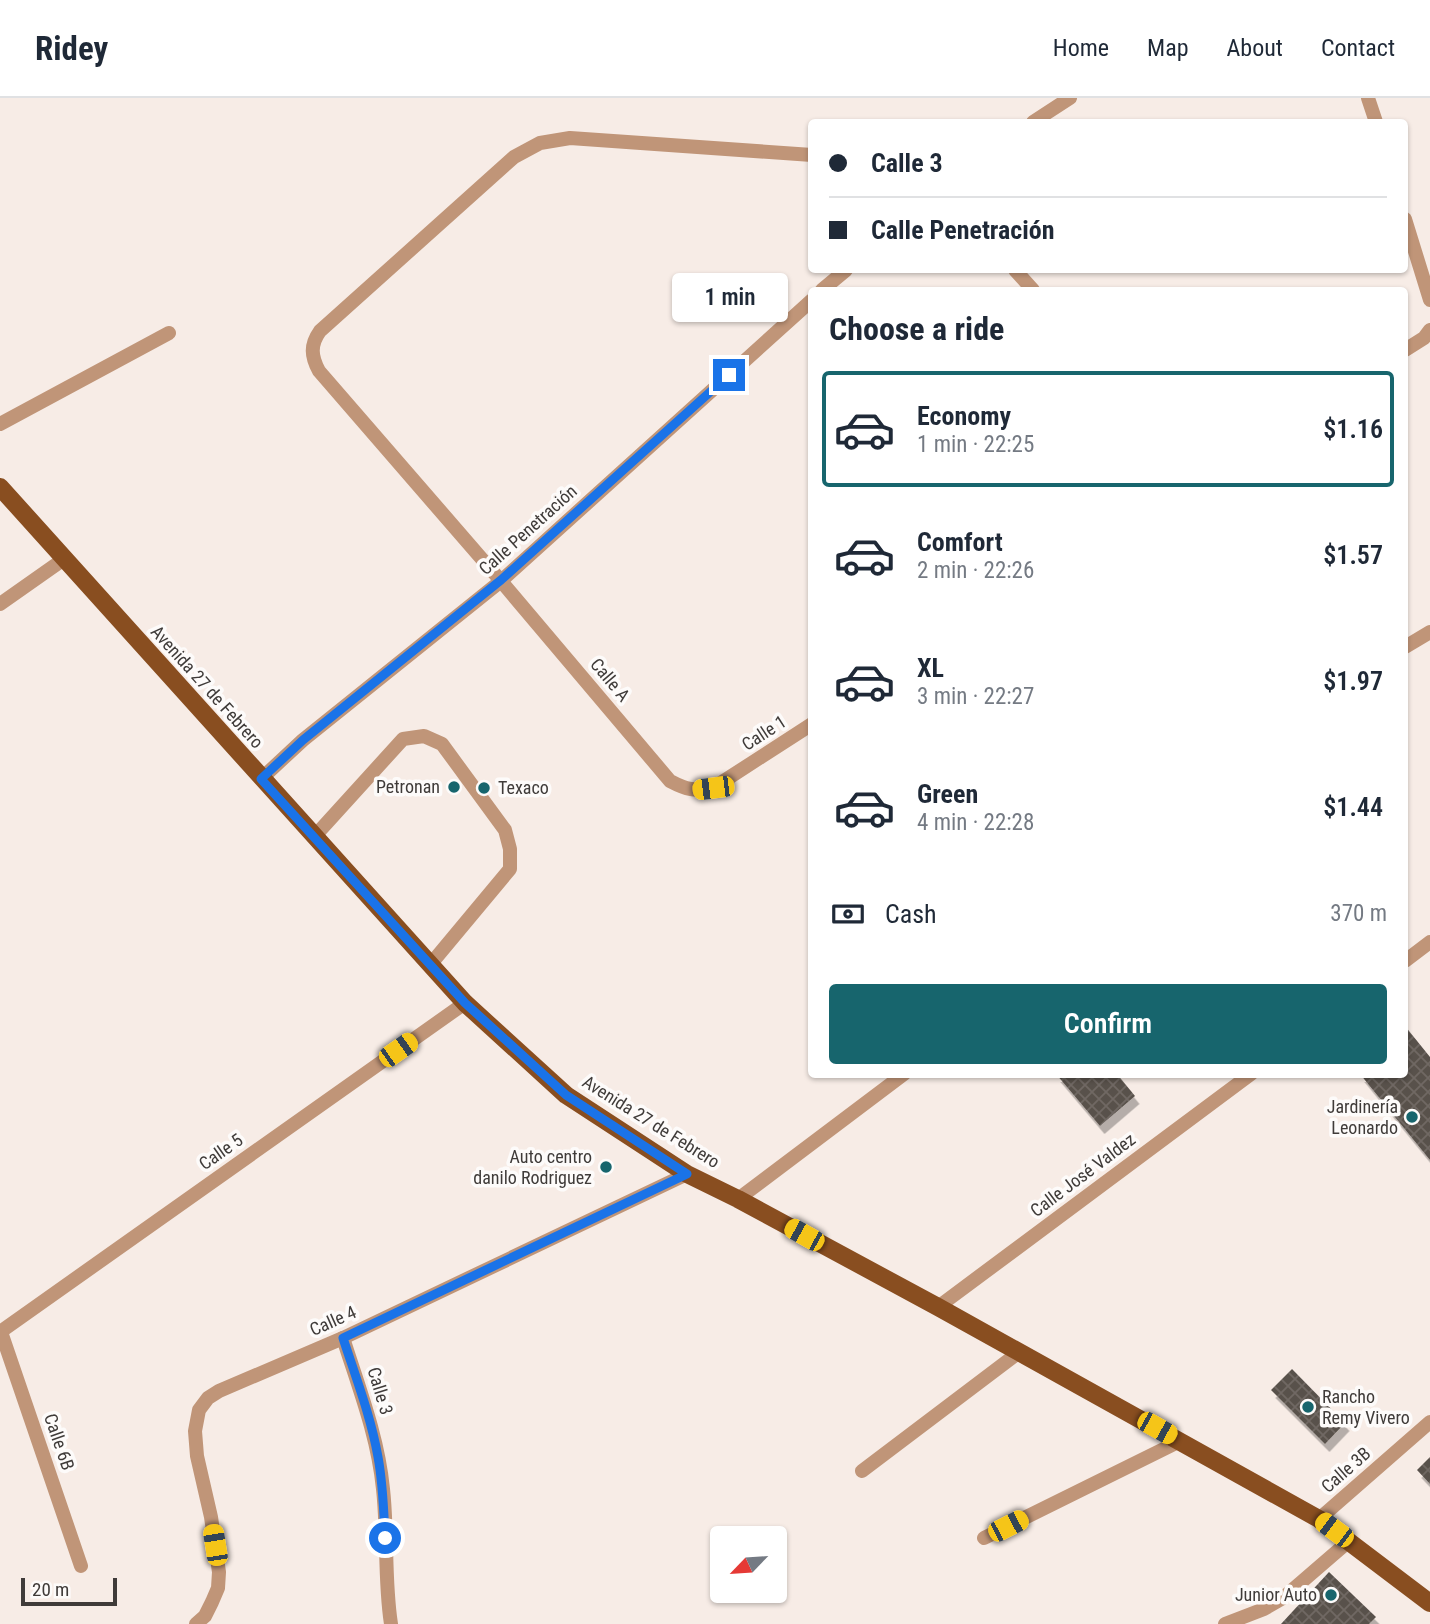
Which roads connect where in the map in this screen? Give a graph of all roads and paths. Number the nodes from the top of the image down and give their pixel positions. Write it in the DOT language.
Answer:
graph roads {
  1 [pos="1070,98"];
  2 [pos="1368,98"];
  3 [pos="1038,119"];
  4 [pos="1375,119"];
  5 [pos="808,155"];
  6 [pos="1408,229"];
  7 [pos="842,273"];
  8 [pos="1018,273"];
  9 [pos="826,287"];
  10 [pos="1030,287"];
  11 [pos="1430,300"];
  12 [pos="808,304"];
  13 [pos="1430,330"];
  14 [pos="169,333"];
  15 [pos="1408,348"];
  16 [pos="0,424"];
  17 [pos="0,487"];
  18 [pos="64,559"];
  19 [pos="501,580"];
  20 [pos="0,604"];
  21 [pos="1430,632"];
  22 [pos="1408,646"];
  23 [pos="808,727"];
  24 [pos="261,779"];
  25 [pos="699,790"];
  26 [pos="314,837"];
  27 [pos="1430,942"];
  28 [pos="1408,959"];
  29 [pos="430,965"];
  30 [pos="465,1003"];
  31 [pos="899,1078"];
  32 [pos="1246,1078"];
  33 [pos="687,1174"];
  34 [pos="738,1199"];
  35 [pos="938,1307"];
  36 [pos="0,1332"];
  37 [pos="343,1338"];
  38 [pos="1018,1353"];
  39 [pos="1430,1422"];
  40 [pos="1180,1441"];
  41 [pos="862,1471"];
  42 [pos="1319,1519"];
  43 [pos="984,1538"];
  44 [pos="1349,1541"];
  45 [pos="81,1566"];
  46 [pos="1430,1603"];
  47 [pos="196,1624"];
  48 [pos="391,1624"];
  49 [pos="1225,1624"];
  1 -- 3 [label="street"];
  2 -- 4 [label="street"];
  5 -- 19 [label="street, Calle A"];
  6 -- 11 [label="street"];
  7 -- 9 [label="street"];
  8 -- 10 [label="street"];
  12 -- 19 [label="street, Calle Penetración"];
  13 -- 15 [label="street"];
  14 -- 16 [label="street"];
  17 -- 18 [label="main road, Avenida 27 de Febrero"];
  18 -- 20 [label="street"];
  18 -- 24 [label="main road, Avenida 27 de Febrero"];
  19 -- 24 [label="street, Calle Penetración"];
  19 -- 25 [label="street, Calle A"];
  21 -- 22 [label="street"];
  23 -- 25 [label="street, Calle 1"];
  24 -- 26 [label="main road, Avenida 27 de Febrero"];
  26 -- 29 [label="main road, Avenida 27 de Febrero"];
  26 -- 29 [label="street"];
  27 -- 28 [label="street"];
  29 -- 30 [label="main road, Avenida 27 de Febrero"];
  30 -- 33 [label="main road, Avenida 27 de Febrero"];
  30 -- 36 [label="street, Calle 5"];
  31 -- 34 [label="street"];
  32 -- 35 [label="street, Calle José Valdez"];
  33 -- 34 [label="main road, Avenida 27 de Febrero"];
  33 -- 37 [label="street, Calle 4"];
  34 -- 35 [label="main road, Avenida 27 de Febrero"];
  35 -- 38 [label="main road, Avenida 27 de Febrero"];
  36 -- 45 [label="street, Calle 6B"];
  37 -- 47 [label="street, Calle 4"];
  37 -- 48 [label="street, Calle 3"];
  38 -- 40 [label="main road, Avenida 27 de Febrero"];
  38 -- 41 [label="street"];
  39 -- 42 [label="street, Calle 3B"];
  40 -- 42 [label="main road, Avenida 27 de Febrero"];
  40 -- 43 [label="street"];
  42 -- 44 [label="main road, Avenida 27 de Febrero"];
  44 -- 46 [label="main road, Avenida 27 de Febrero"];
  44 -- 49 [label="street"];
}
